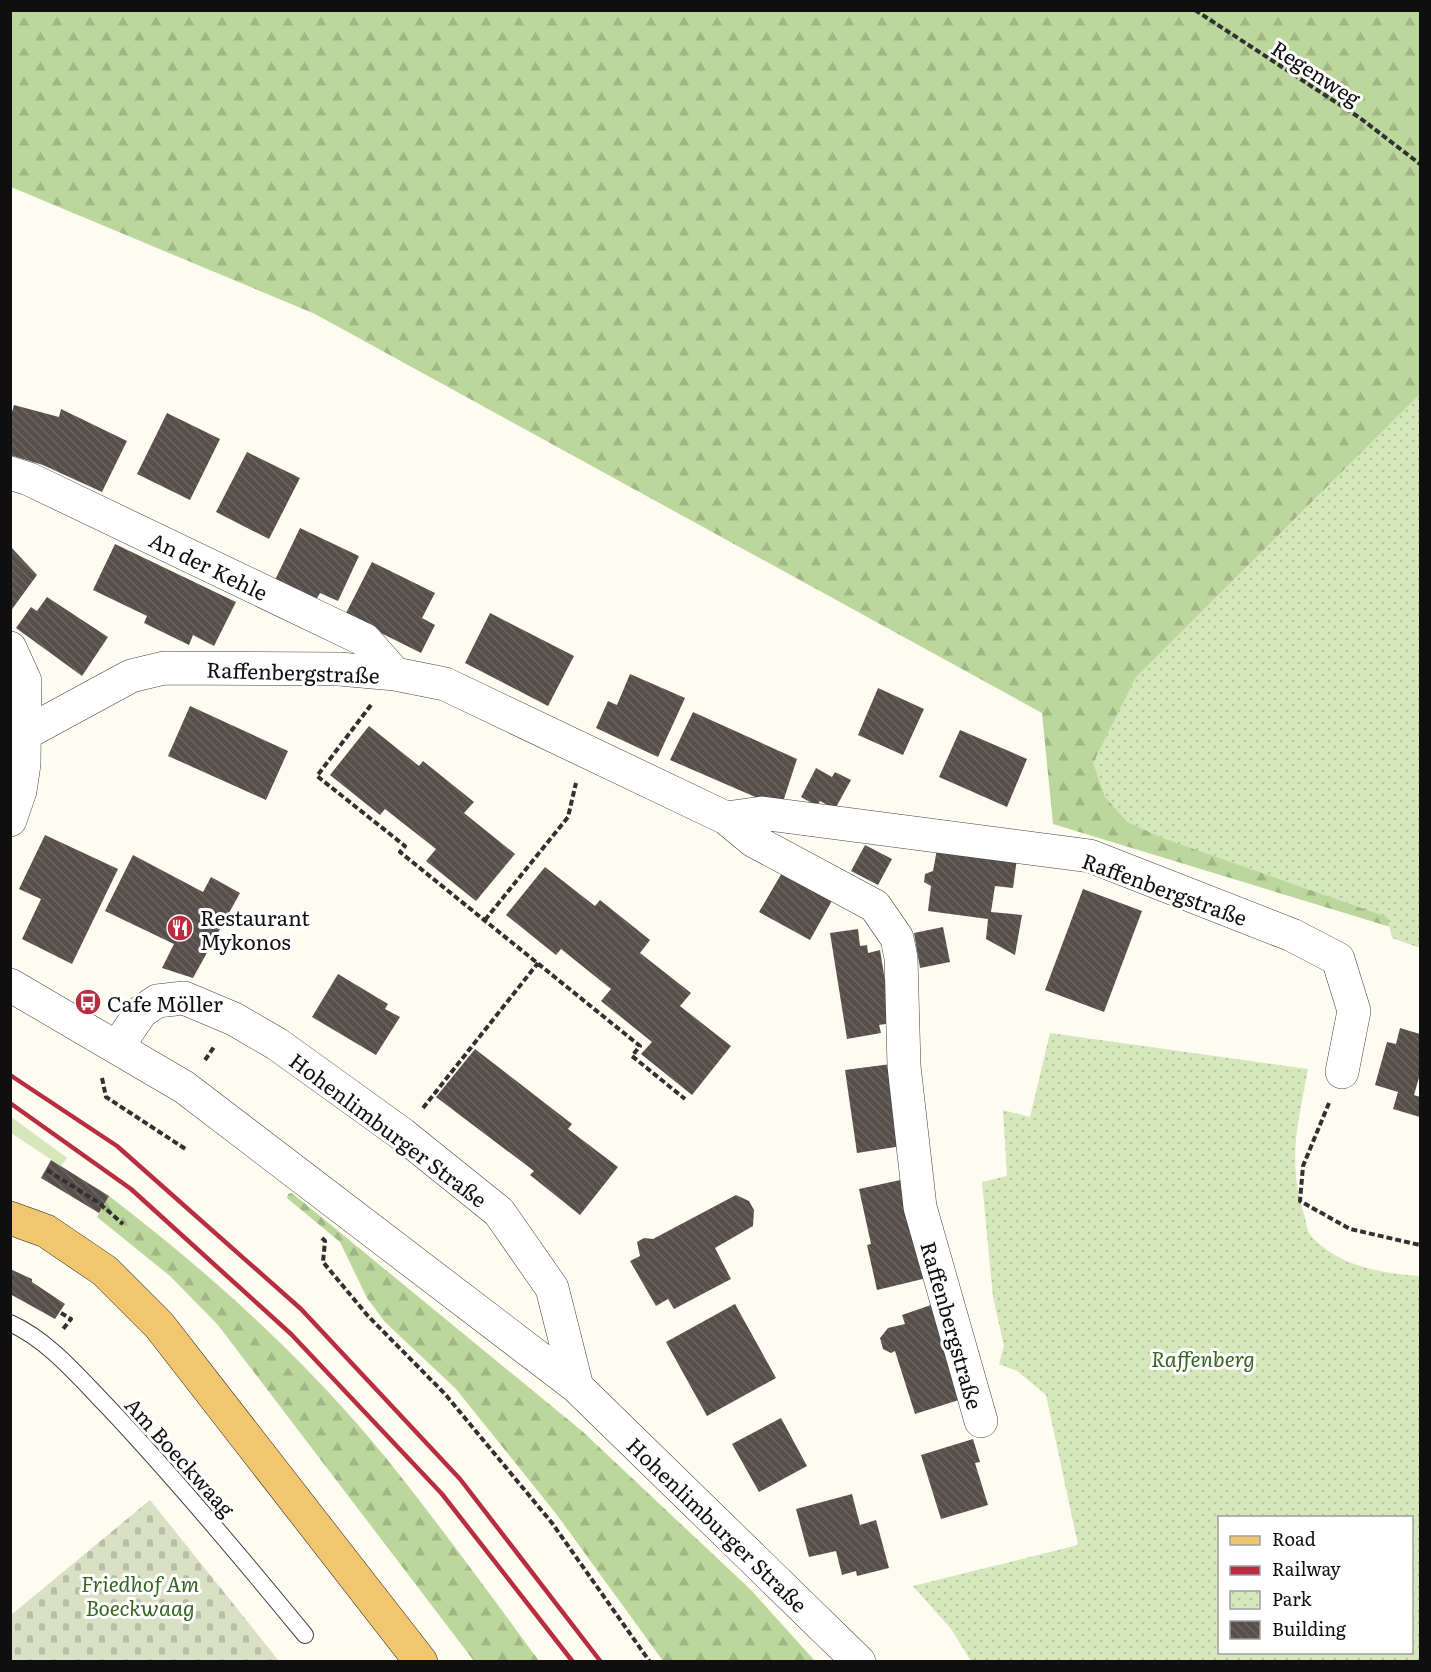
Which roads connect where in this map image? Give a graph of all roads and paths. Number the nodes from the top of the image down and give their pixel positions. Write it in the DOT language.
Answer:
graph roads {
  1 [pos="1195,10"];
  2 [pos="1420,164"];
  3 [pos="10,473"];
  4 [pos="10,648"];
  5 [pos="395,674"];
  6 [pos="17,724"];
  7 [pos="584,751"];
  8 [pos="726,818"];
  9 [pos="10,820"];
  10 [pos="485,920"];
  11 [pos="538,963"];
  12 [pos="10,985"];
  13 [pos="118,1046"];
  14 [pos="1342,1072"];
  15 [pos="106,1097"];
  16 [pos="686,1099"];
  17 [pos="402,1134"];
  18 [pos="187,1150"];
  19 [pos="47,1170"];
  20 [pos="10,1218"];
  21 [pos="123,1224"];
  22 [pos="1420,1245"];
  23 [pos="323,1262"];
  24 [pos="10,1323"];
  25 [pos="577,1387"];
  26 [pos="981,1421"];
  27 [pos="305,1635"];
  28 [pos="421,1662"];
  29 [pos="650,1662"];
  30 [pos="859,1662"];
  1 -- 2 [label="path, Regenweg"];
  3 -- 5 [label="street, An der Kehle"];
  4 -- 6 [label="street"];
  5 -- 6 [label="street, Raffenbergstraße"];
  5 -- 7 [label="street, Raffenbergstraße"];
  5 -- 10 [label="path"];
  6 -- 9 [label="street"];
  7 -- 8 [label="street, Raffenbergstraße"];
  7 -- 10 [label="path"];
  8 -- 14 [label="street, Raffenbergstraße"];
  8 -- 26 [label="street, Raffenbergstraße"];
  10 -- 11 [label="path"];
  11 -- 16 [label="path"];
  11 -- 17 [label="path"];
  12 -- 13 [label="street, Hohenlimburger Straße"];
  13 -- 17 [label="street, Hohenlimburger Straße"];
  13 -- 25 [label="street, Hohenlimburger Straße"];
  14 -- 22 [label="path"];
  15 -- 18 [label="path"];
  17 -- 25 [label="street, Hohenlimburger Straße"];
  19 -- 21 [label="path"];
  20 -- 28 [label="main road"];
  23 -- 29 [label="path"];
  24 -- 27 [label="lane, Am Boeckwaag"];
  25 -- 30 [label="street, Hohenlimburger Straße"];
}
